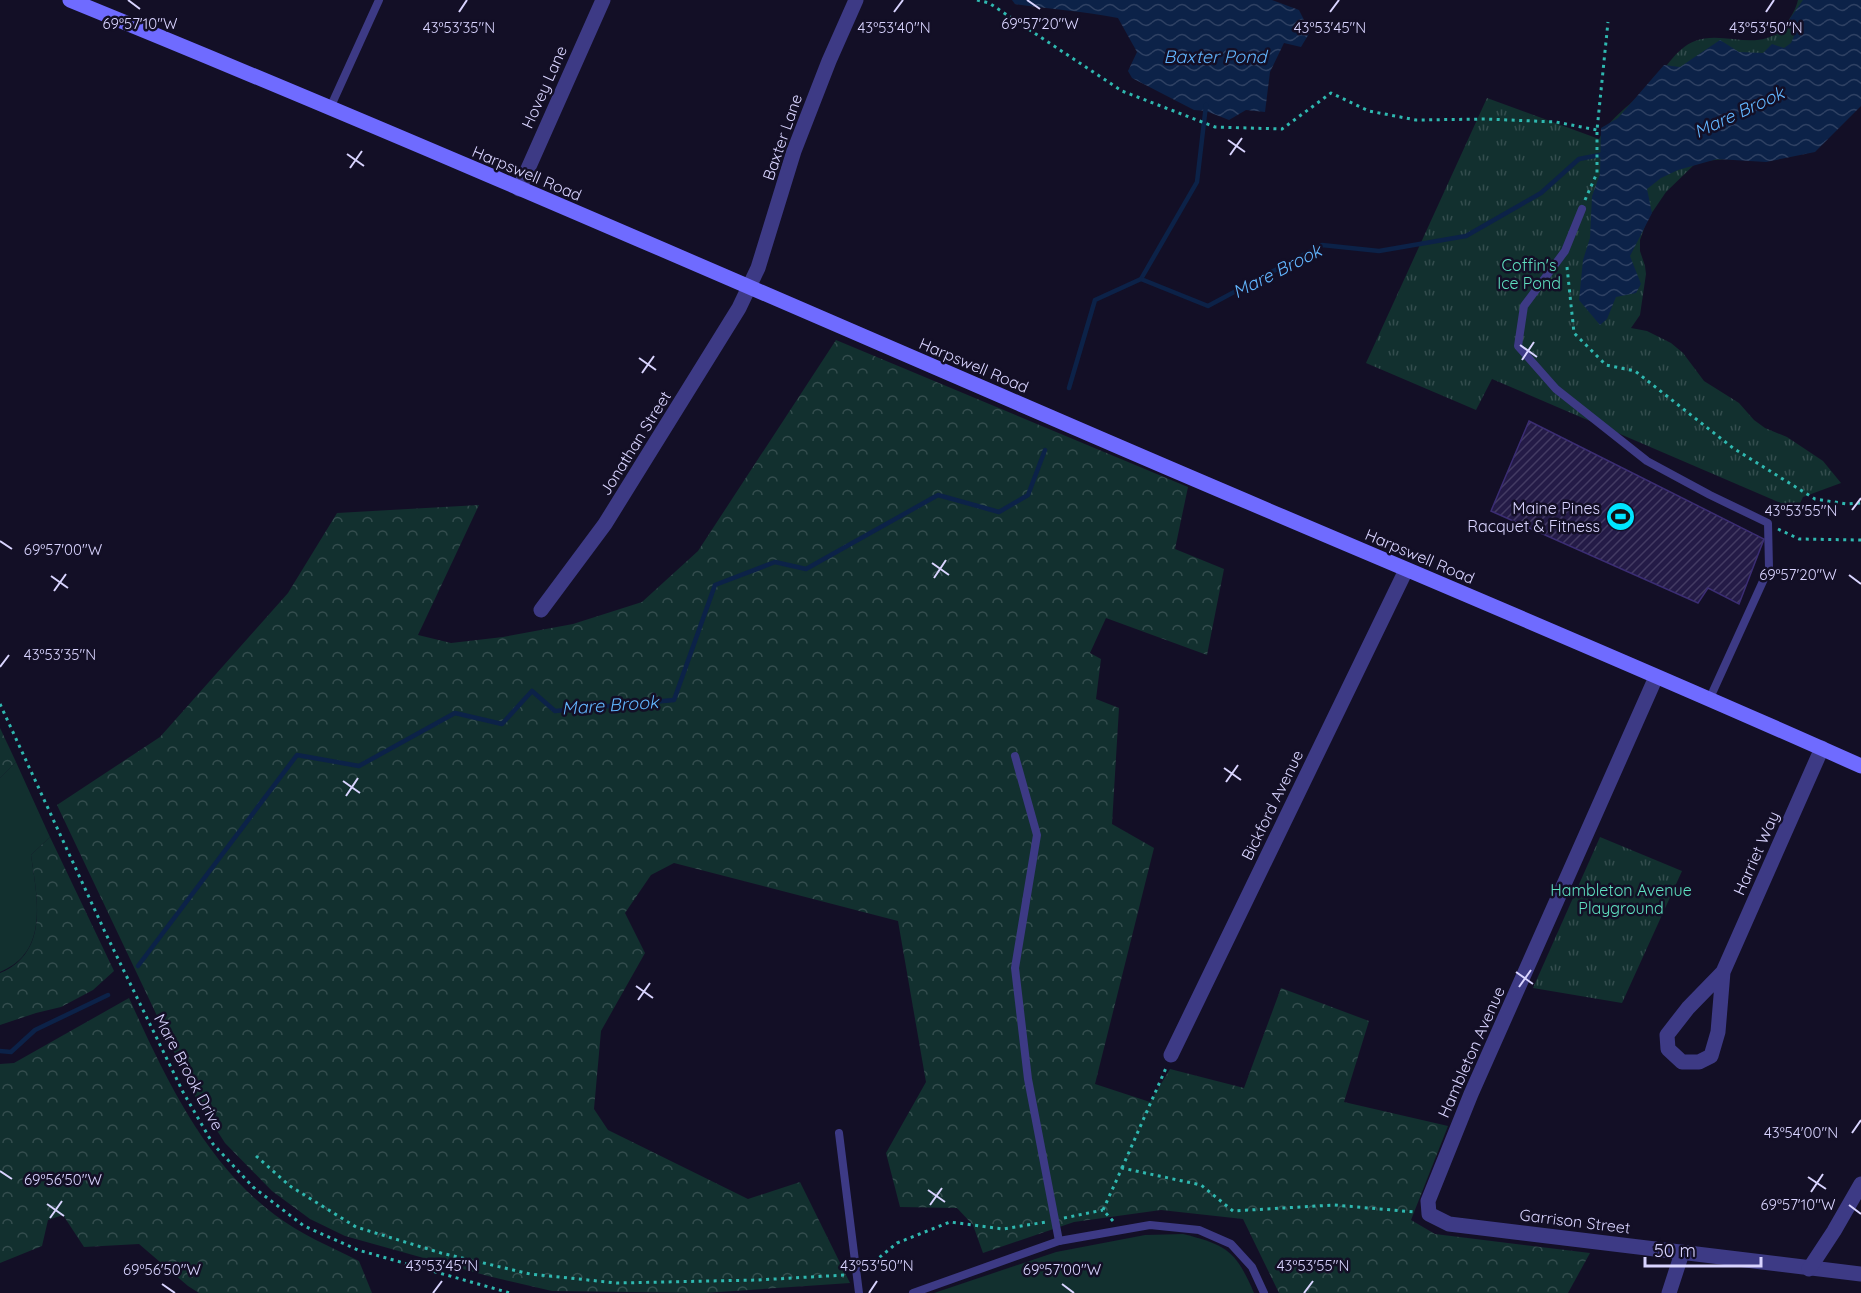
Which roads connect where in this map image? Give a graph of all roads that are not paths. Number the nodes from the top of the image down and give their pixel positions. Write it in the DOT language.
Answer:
graph roads {
  1 [pos="70,0"];
  2 [pos="379,0"];
  3 [pos="603,0"];
  4 [pos="856,0"];
  5 [pos="330,108"];
  6 [pos="519,189"];
  7 [pos="1582,209"];
  8 [pos="749,288"];
  9 [pos="1406,570"];
  10 [pos="541,610"];
  11 [pos="1656,676"];
  12 [pos="1709,700"];
  13 [pos="1822,748"];
  14 [pos="1015,756"];
  15 [pos="1861,766"];
  16 [pos="1723,972"];
  17 [pos="1171,1055"];
  18 [pos="839,1133"];
  19 [pos="1861,1184"];
  20 [pos="1429,1214"];
  21 [pos="1059,1241"];
  22 [pos="1682,1253"];
  23 [pos="1809,1269"];
  24 [pos="1861,1274"];
  25 [pos="859,1293"];
  26 [pos="914,1293"];
  27 [pos="1264,1293"];
  28 [pos="1669,1293"];
  1 -- 5 [label="main road, Harpswell Road"];
  2 -- 5 [label="lane"];
  3 -- 6 [label="street, Hovey Lane"];
  4 -- 8 [label="street, Baxter Lane"];
  5 -- 6 [label="main road, Harpswell Road"];
  6 -- 8 [label="main road, Harpswell Road"];
  7 -- 12 [label="lane"];
  8 -- 9 [label="main road, Harpswell Road"];
  8 -- 10 [label="street, Jonathan Street"];
  9 -- 11 [label="main road, Harpswell Road"];
  9 -- 17 [label="street, Bickford Avenue"];
  11 -- 12 [label="main road, Harpswell Road"];
  11 -- 20 [label="street, Hambleton Avenue"];
  12 -- 13 [label="main road, Harpswell Road"];
  13 -- 15 [label="main road, Harpswell Road"];
  13 -- 16 [label="street, Harriet Way"];
  14 -- 21 [label="lane"];
  16 -- 16 [label="street, Harriet Way"];
  18 -- 25 [label="lane"];
  19 -- 23 [label="street"];
  20 -- 22 [label="street, Garrison Street"];
  21 -- 26 [label="lane"];
  21 -- 27 [label="lane"];
  22 -- 23 [label="street, Garrison Street"];
  22 -- 28 [label="street"];
  23 -- 24 [label="street, Garrison Street"];
}
